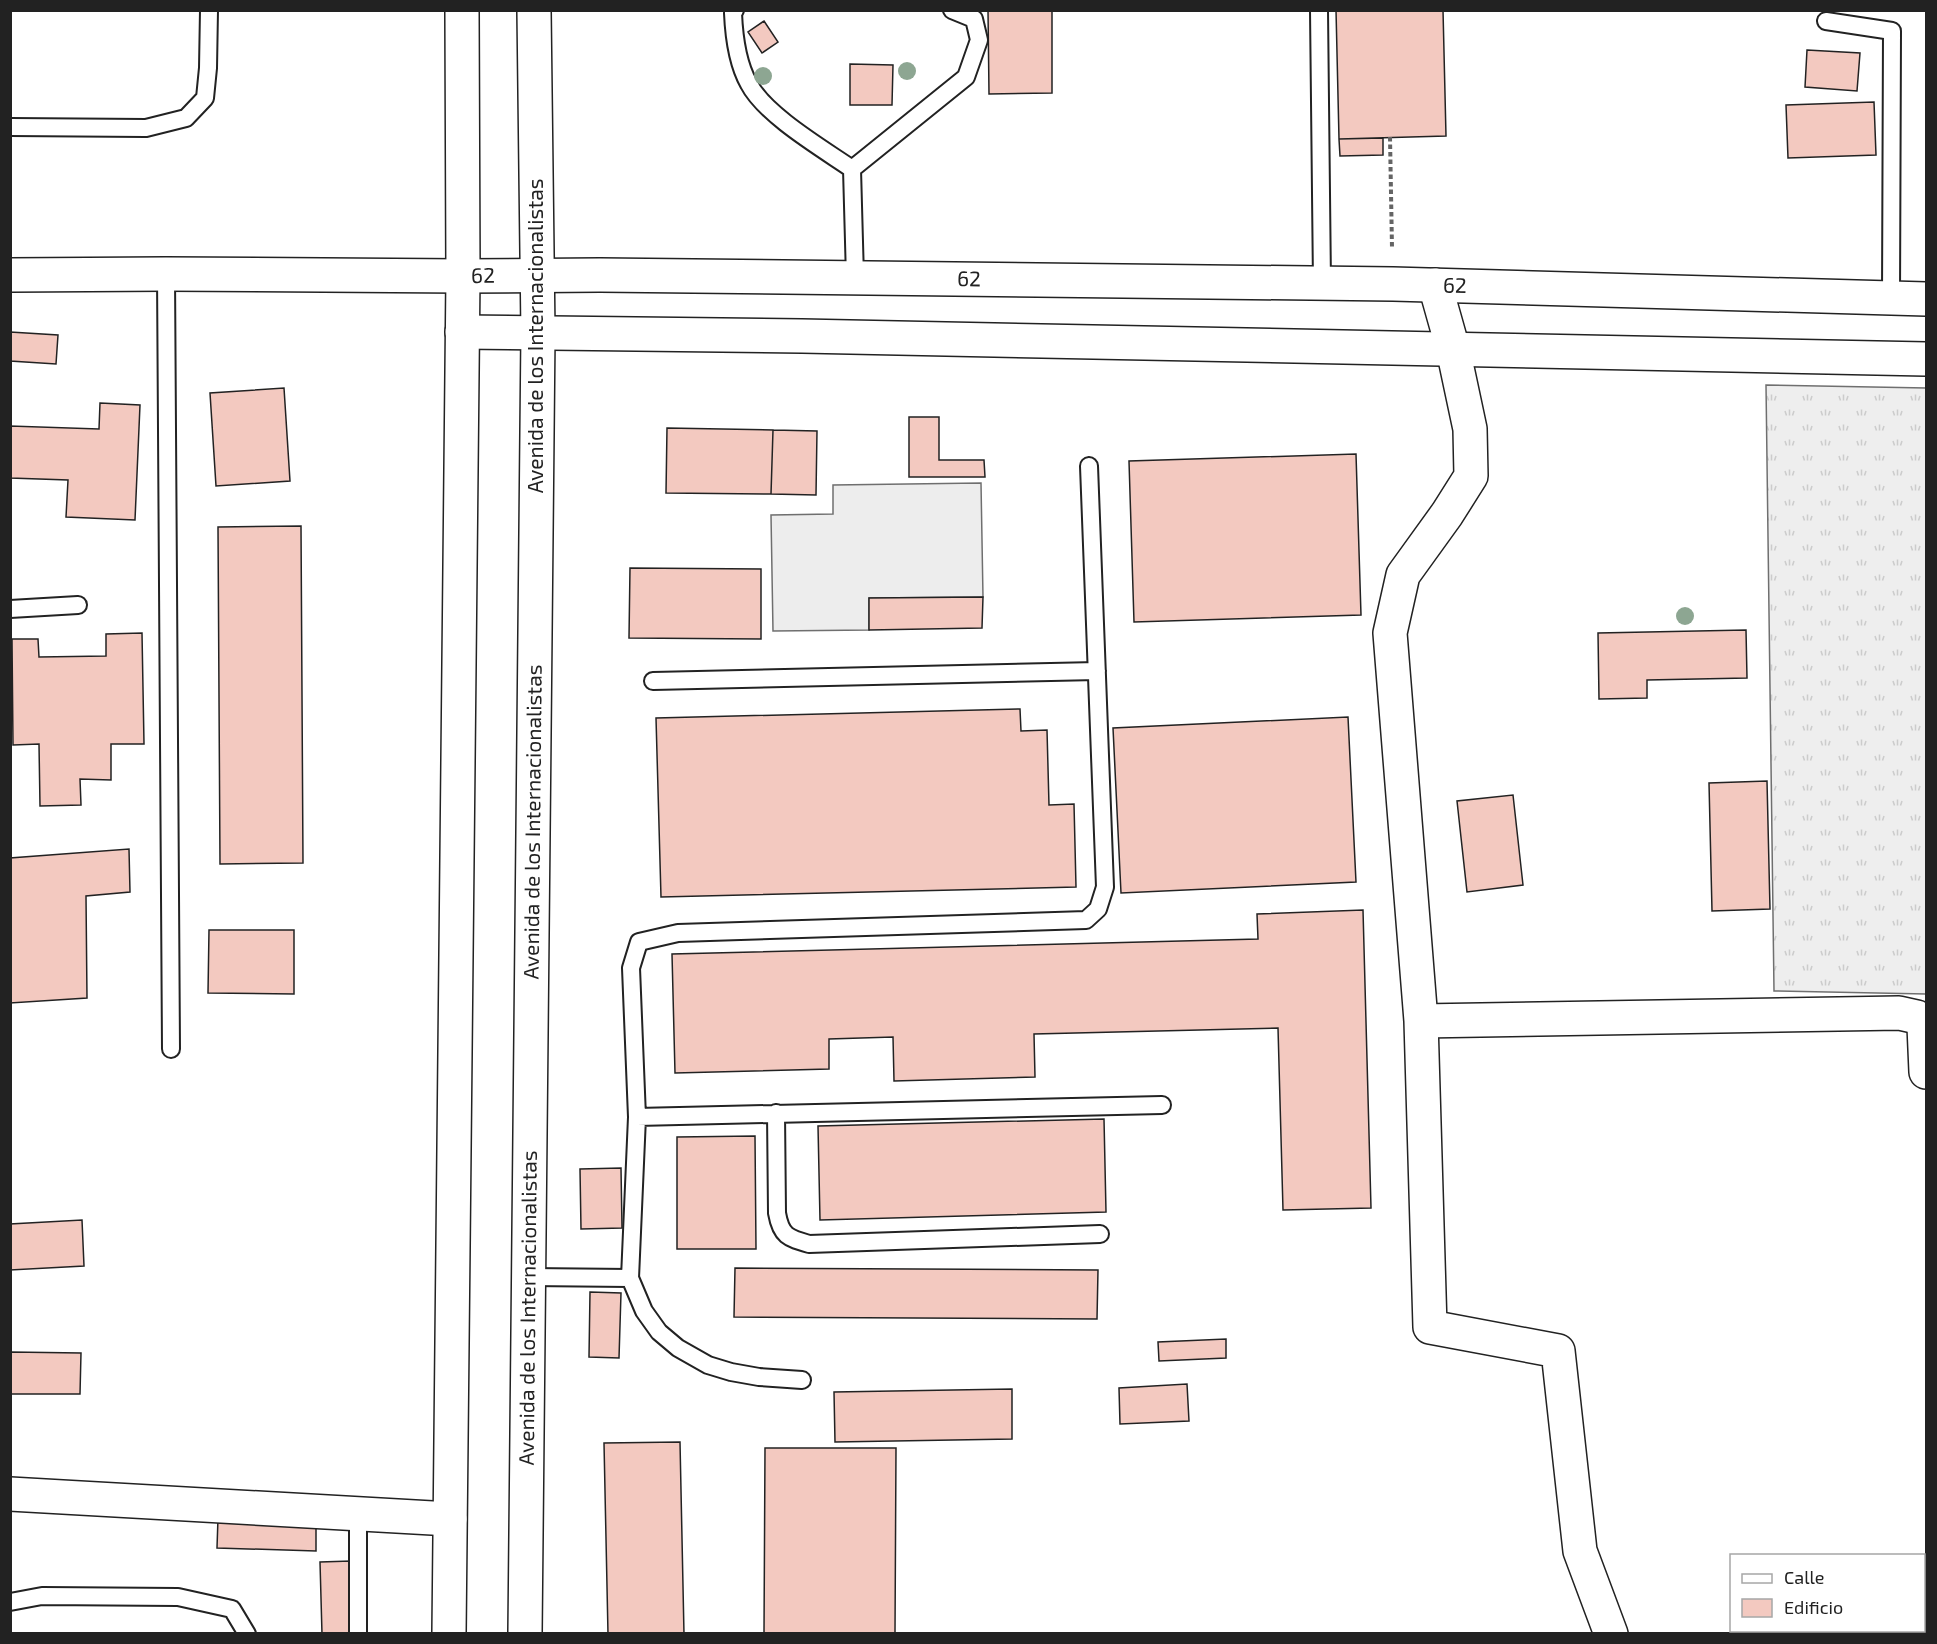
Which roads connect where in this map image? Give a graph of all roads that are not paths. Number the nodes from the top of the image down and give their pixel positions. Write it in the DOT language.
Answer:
graph roads {
  1 [pos="209,10"];
  2 [pos="462,10"];
  3 [pos="534,10"];
  4 [pos="735,10"];
  5 [pos="952,10"];
  6 [pos="1319,10"];
  7 [pos="1826,21"];
  8 [pos="10,127"];
  9 [pos="852,169"];
  10 [pos="166,274"];
  11 [pos="10,275"];
  12 [pos="463,276"];
  13 [pos="537,276"];
  14 [pos="855,278"];
  15 [pos="1322,284"];
  16 [pos="1435,285"];
  17 [pos="1891,298"];
  18 [pos="1926,299"];
  19 [pos="462,333"];
  20 [pos="538,333"];
  21 [pos="1453,349"];
  22 [pos="1926,359"];
  23 [pos="1089,466"];
  24 [pos="78,605"];
  25 [pos="10,609"];
  26 [pos="1097,671"];
  27 [pos="653,681"];
  28 [pos="1421,1021"];
  29 [pos="171,1049"];
  30 [pos="1926,1072"];
  31 [pos="1162,1105"];
  32 [pos="776,1113"];
  33 [pos="637,1117"];
  34 [pos="1101,1234"];
  35 [pos="529,1277"];
  36 [pos="630,1278"];
  37 [pos="802,1380"];
  38 [pos="10,1494"];
  39 [pos="358,1515"];
  40 [pos="450,1519"];
  41 [pos="10,1602"];
  42 [pos="247,1634"];
  43 [pos="358,1634"];
  44 [pos="449,1634"];
  45 [pos="525,1634"];
  46 [pos="1611,1634"];
  1 -- 8 [label="lane"];
  2 -- 12 [label="main road"];
  3 -- 13 [label="main road, Avenida de los Internacionalistas"];
  4 -- 9 [label="lane"];
  5 -- 9 [label="lane"];
  6 -- 15 [label="lane"];
  7 -- 17 [label="lane"];
  9 -- 14 [label="lane"];
  10 -- 11 [label="main road, 62"];
  10 -- 12 [label="main road, 62"];
  10 -- 29 [label="lane"];
  12 -- 13 [label="main road, 62"];
  12 -- 19 [label="main road"];
  13 -- 14 [label="main road, 62"];
  13 -- 20 [label="main road, Avenida de los Internacionalistas"];
  14 -- 15 [label="main road, 62"];
  15 -- 16 [label="main road, 62"];
  16 -- 17 [label="main road, 62"];
  16 -- 21 [label="main road"];
  17 -- 18 [label="main road, 62"];
  19 -- 20 [label="main road"];
  19 -- 40 [label="main road"];
  20 -- 21 [label="main road"];
  20 -- 35 [label="main road, Avenida de los Internacionalistas"];
  21 -- 22 [label="main road"];
  21 -- 28 [label="main road"];
  23 -- 26 [label="lane"];
  24 -- 25 [label="lane"];
  26 -- 27 [label="lane"];
  26 -- 33 [label="lane"];
  28 -- 30 [label="main road"];
  28 -- 46 [label="main road"];
  31 -- 32 [label="lane"];
  32 -- 33 [label="lane"];
  32 -- 34 [label="lane"];
  33 -- 36 [label="lane"];
  35 -- 36 [label="lane"];
  35 -- 45 [label="main road, Avenida de los Internacionalistas"];
  36 -- 37 [label="lane"];
  38 -- 39 [label="main road"];
  39 -- 40 [label="main road"];
  39 -- 43 [label="lane"];
  40 -- 44 [label="main road"];
  41 -- 42 [label="lane"];
}
